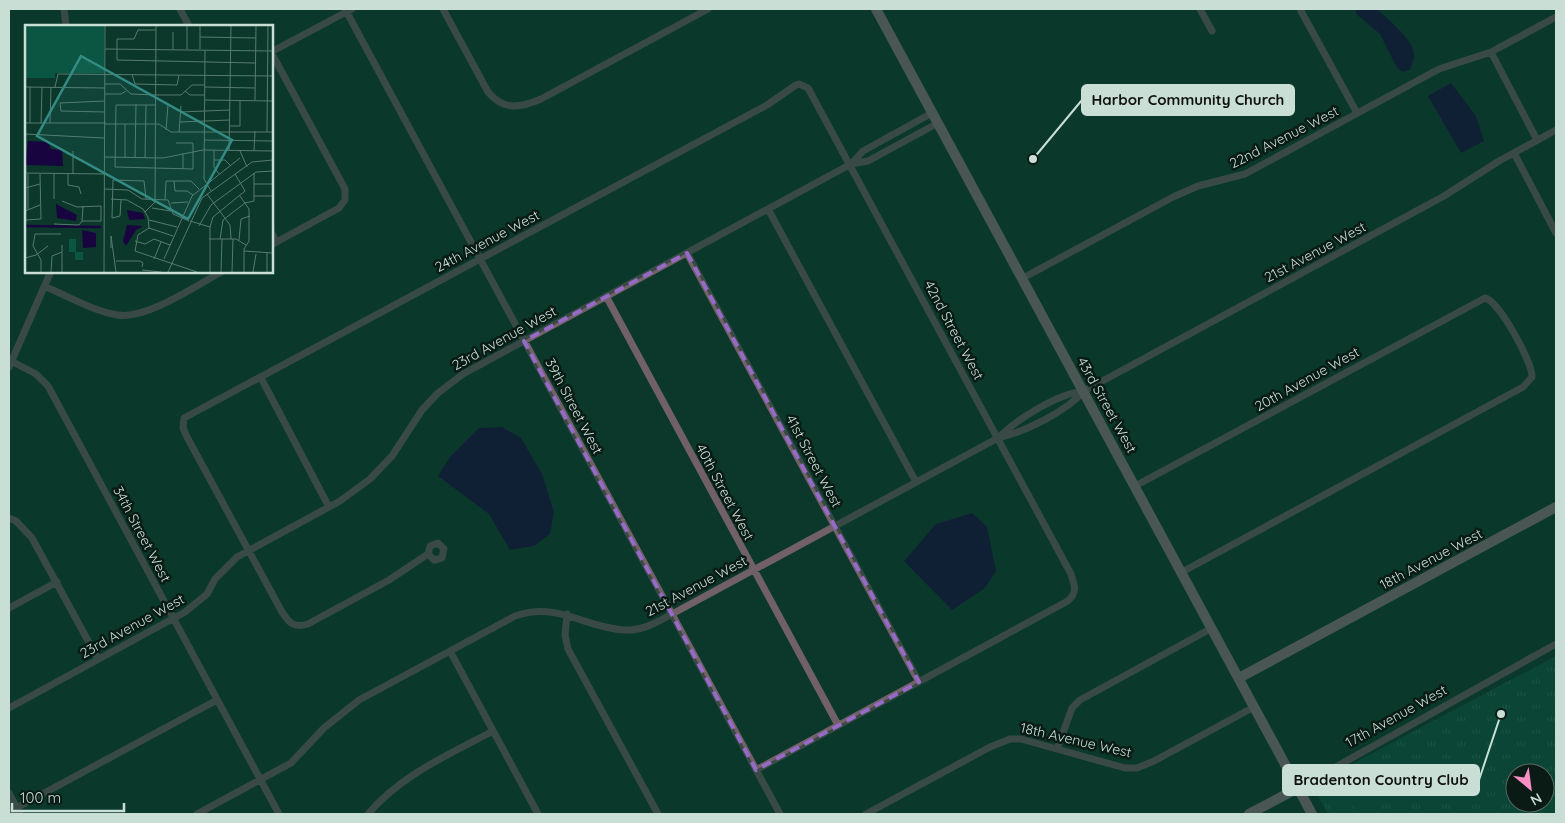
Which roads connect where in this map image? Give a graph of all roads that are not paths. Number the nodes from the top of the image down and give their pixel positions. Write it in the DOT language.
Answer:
graph roads {
  1 [pos="64,9"];
  2 [pos="180,9"];
  3 [pos="442,9"];
  4 [pos="708,9"];
  5 [pos="876,9"];
  6 [pos="1200,9"];
  7 [pos="348,10"];
  8 [pos="1301,10"];
  9 [pos="1556,17"];
  10 [pos="66,25"];
  11 [pos="188,25"];
  12 [pos="1212,31"];
  13 [pos="272,51"];
  14 [pos="1491,52"];
  15 [pos="272,54"];
  16 [pos="803,85"];
  17 [pos="932,113"];
  18 [pos="1357,113"];
  19 [pos="938,123"];
  20 [pos="1556,130"];
  21 [pos="1537,140"];
  22 [pos="1514,153"];
  23 [pos="851,164"];
  24 [pos="768,209"];
  25 [pos="1556,233"];
  26 [pos="274,244"];
  27 [pos="687,253"];
  28 [pos="481,259"];
  29 [pos="51,272"];
  30 [pos="221,272"];
  31 [pos="1022,278"];
  32 [pos="46,287"];
  33 [pos="606,296"];
  34 [pos="524,340"];
  35 [pos="10,363"];
  36 [pos="261,378"];
  37 [pos="1084,391"];
  38 [pos="998,438"];
  39 [pos="916,482"];
  40 [pos="1136,486"];
  41 [pos="329,506"];
  42 [pos="1556,507"];
  43 [pos="9,518"];
  44 [pos="835,526"];
  45 [pos="248,550"];
  46 [pos="428,554"];
  47 [pos="753,570"];
  48 [pos="1182,572"];
  49 [pos="57,582"];
  50 [pos="9,608"];
  51 [pos="567,614"];
  52 [pos="672,614"];
  53 [pos="174,619"];
  54 [pos="1212,628"];
  55 [pos="1556,644"];
  56 [pos="450,651"];
  57 [pos="98,659"];
  58 [pos="1239,678"];
  59 [pos="918,682"];
  60 [pos="217,700"];
  61 [pos="1254,707"];
  62 [pos="9,708"];
  63 [pos="838,725"];
  64 [pos="493,731"];
  65 [pos="1057,749"];
  66 [pos="756,770"];
  67 [pos="260,780"];
  68 [pos="1298,788"];
  69 [pos="9,793"];
  70 [pos="19,811"];
  71 [pos="9,812"];
  72 [pos="534,813"];
  73 [pos="197,814"];
  74 [pos="279,814"];
  75 [pos="368,814"];
  76 [pos="658,814"];
  77 [pos="780,814"];
  78 [pos="866,814"];
  79 [pos="1249,814"];
  80 [pos="1312,814"];
  1 -- 10 [label="street"];
  2 -- 11 [label="street"];
  3 -- 4 [label="street"];
  5 -- 17 [label="street, 43rd Street West"];
  6 -- 12 [label="street"];
  7 -- 13 [label="street"];
  7 -- 28 [label="street, 39th Street West"];
  8 -- 18 [label="street"];
  9 -- 14 [label="street, 22nd Avenue West"];
  14 -- 18 [label="street, 22nd Avenue West"];
  14 -- 21 [label="street"];
  15 -- 26 [label="street"];
  16 -- 23 [label="street, 42nd Street West"];
  16 -- 28 [label="street, 24th Avenue West"];
  17 -- 19 [label="street, 43rd Street West"];
  17 -- 23 [label="street, 23rd Avenue West"];
  18 -- 31 [label="street, 22nd Avenue West"];
  19 -- 23 [label="street, 23rd Avenue West"];
  19 -- 31 [label="street, 43rd Street West"];
  20 -- 21 [label="street, 21st Avenue West"];
  21 -- 22 [label="street, 21st Avenue West"];
  22 -- 25 [label="street"];
  22 -- 37 [label="street, 21st Avenue West"];
  23 -- 24 [label="street, 23rd Avenue West"];
  23 -- 38 [label="street, 42nd Street West"];
  24 -- 27 [label="street, 23rd Avenue West"];
  24 -- 39 [label="street"];
  27 -- 33 [label="street, 23rd Avenue West"];
  27 -- 44 [label="street, 41st Street West"];
  28 -- 34 [label="street, 39th Street West"];
  28 -- 36 [label="street, 24th Avenue West"];
  29 -- 32 [label="street"];
  30 -- 32 [label="street"];
  31 -- 37 [label="street, 43rd Street West"];
  32 -- 35 [label="street"];
  33 -- 34 [label="street, 23rd Avenue West"];
  33 -- 47 [label="street, 40th Street West"];
  34 -- 41 [label="street, 23rd Avenue West"];
  34 -- 52 [label="street, 39th Street West"];
  35 -- 53 [label="street, 34th Street West"];
  36 -- 41 [label="street"];
  36 -- 45 [label="street, 24th Avenue West"];
  37 -- 38 [label="street, 21st Avenue West"];
  37 -- 40 [label="street, 43rd Street West"];
  38 -- 39 [label="street, 21st Avenue West"];
  38 -- 59 [label="street, 42nd Street West"];
  39 -- 44 [label="street, 21st Avenue West"];
  40 -- 48 [label="street, 43rd Street West"];
  40 -- 48 [label="street, 20th Avenue West"];
  41 -- 45 [label="street, 23rd Avenue West"];
  42 -- 58 [label="street, 18th Avenue West"];
  43 -- 49 [label="street"];
  44 -- 47 [label="street, 21st Avenue West"];
  44 -- 59 [label="street, 41st Street West"];
  45 -- 46 [label="street"];
  45 -- 53 [label="street, 23rd Avenue West"];
  47 -- 52 [label="street, 21st Avenue West"];
  47 -- 63 [label="street, 40th Street West"];
  48 -- 54 [label="street, 43rd Street West"];
  49 -- 50 [label="street"];
  49 -- 57 [label="street"];
  51 -- 52 [label="street, 21st Avenue West"];
  51 -- 56 [label="street, 21st Avenue West"];
  51 -- 76 [label="street"];
  52 -- 66 [label="street, 39th Street West"];
  53 -- 57 [label="street, 23rd Avenue West"];
  53 -- 60 [label="street, 34th Street West"];
  54 -- 58 [label="street, 43rd Street West"];
  54 -- 65 [label="street"];
  55 -- 68 [label="street, 17th Avenue West"];
  56 -- 64 [label="street"];
  56 -- 67 [label="street, 21st Avenue West"];
  57 -- 62 [label="street, 23rd Avenue West"];
  58 -- 61 [label="street, 43rd Street West"];
  59 -- 63 [label="street"];
  60 -- 67 [label="street, 34th Street West"];
  60 -- 70 [label="street"];
  61 -- 65 [label="street, 18th Avenue West"];
  61 -- 68 [label="street, 43rd Street West"];
  63 -- 66 [label="street"];
  64 -- 72 [label="street"];
  64 -- 75 [label="street"];
  65 -- 78 [label="street, 18th Avenue West"];
  66 -- 77 [label="street, 39th Street West"];
  67 -- 73 [label="street, 21st Avenue West"];
  67 -- 74 [label="street, 34th Street West"];
  68 -- 79 [label="street, 17th Avenue West"];
  68 -- 80 [label="street, 43rd Street West"];
  69 -- 70 [label="street"];
  70 -- 71 [label="street"];
}
